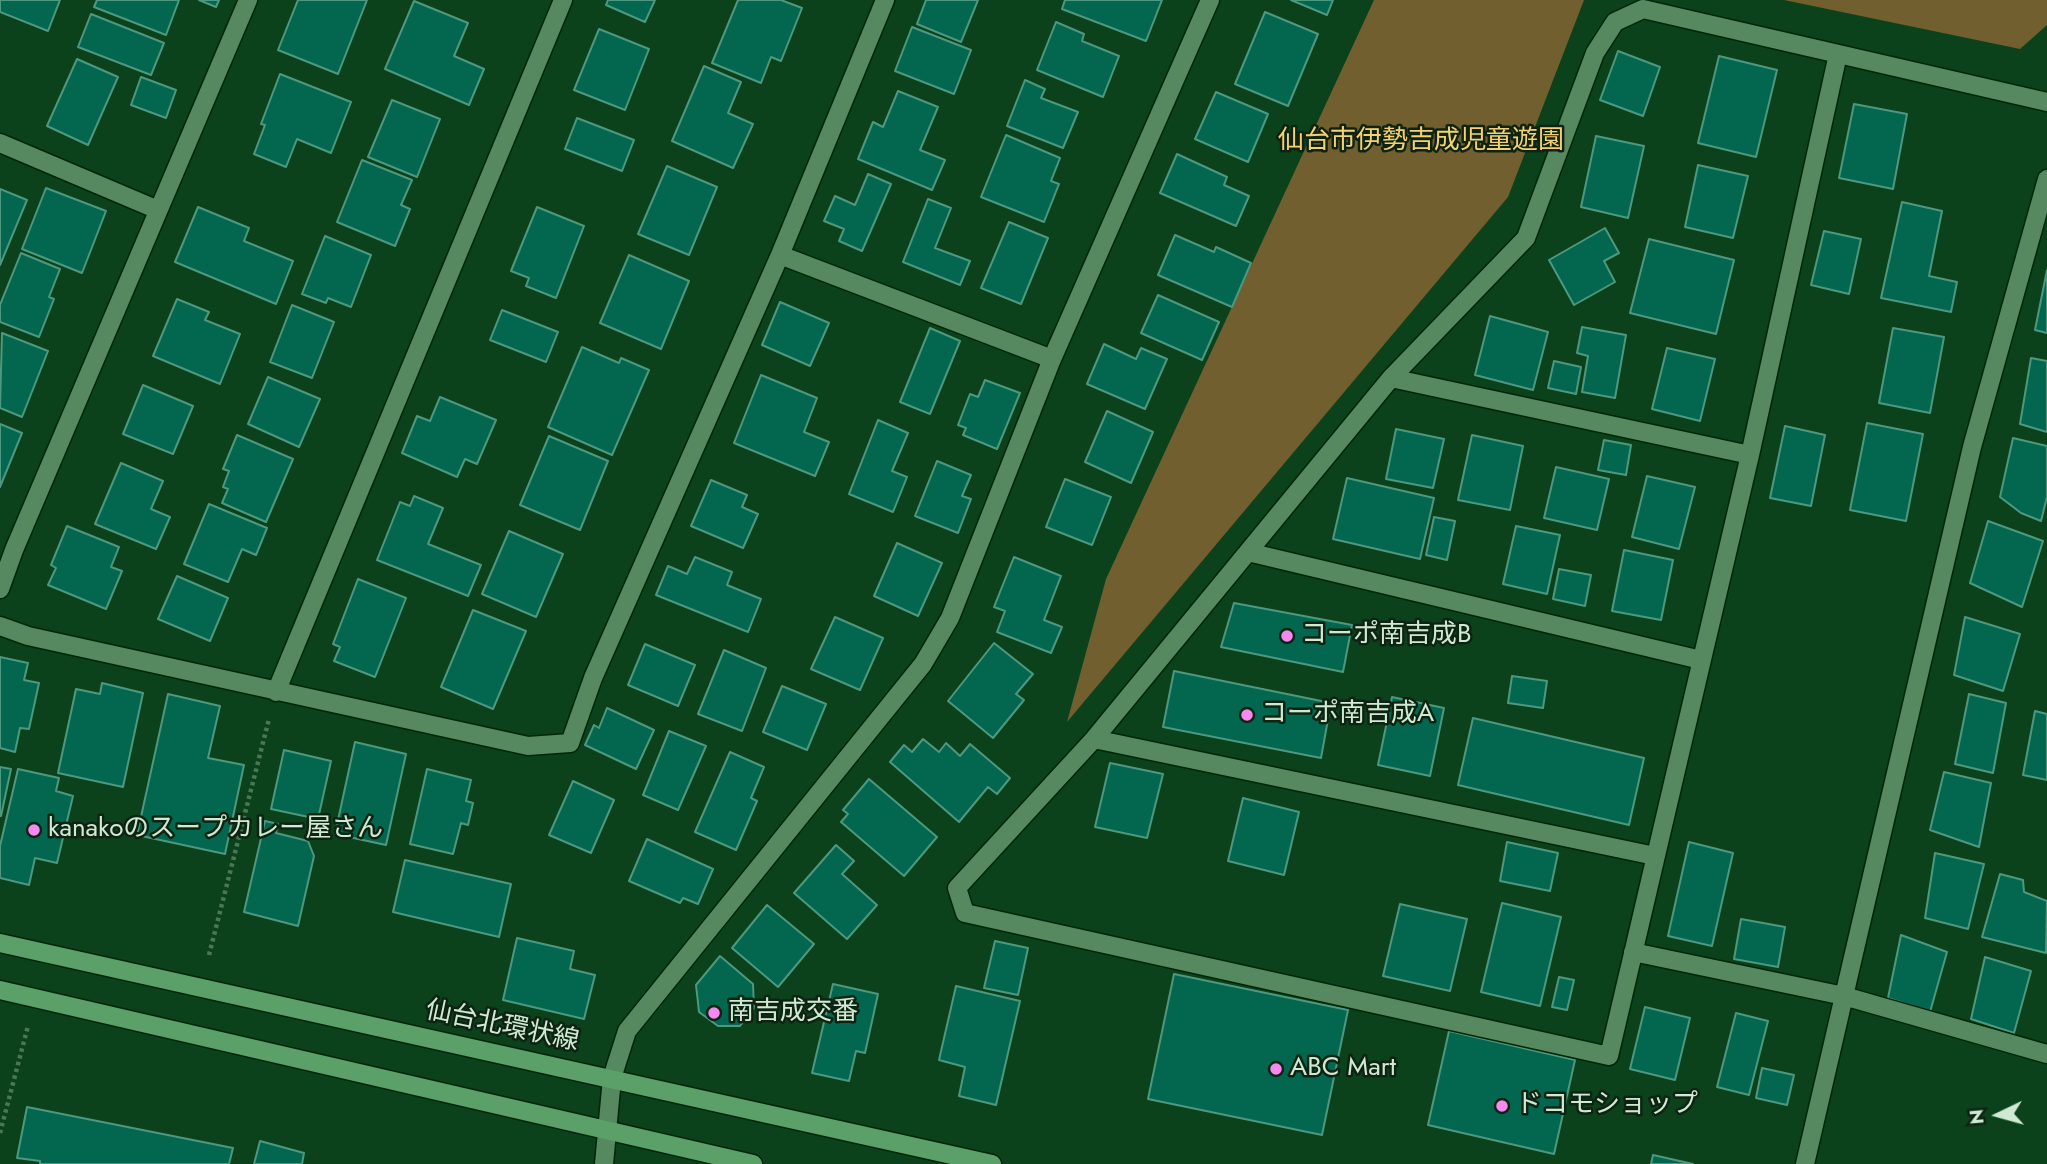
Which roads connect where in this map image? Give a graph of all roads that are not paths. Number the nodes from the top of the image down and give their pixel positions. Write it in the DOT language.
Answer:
graph roads {
  1 [pos="248,0"];
  2 [pos="563,0"];
  3 [pos="885,0"];
  4 [pos="1210,0"];
  5 [pos="1838,54"];
  6 [pos="2047,102"];
  7 [pos="0,143"];
  8 [pos="2047,179"];
  9 [pos="158,210"];
  10 [pos="780,255"];
  11 [pos="1052,359"];
  12 [pos="1391,378"];
  13 [pos="1750,455"];
  14 [pos="1248,552"];
  15 [pos="0,589"];
  16 [pos="0,626"];
  17 [pos="1701,660"];
  18 [pos="276,692"];
  19 [pos="1094,739"];
  20 [pos="1655,856"];
  21 [pos="0,943"];
  22 [pos="1633,952"];
  23 [pos="0,990"];
  24 [pos="1844,996"];
  25 [pos="2047,1054"];
  26 [pos="612,1078"];
  27 [pos="606,1130"];
  28 [pos="604,1164"];
  29 [pos="753,1164"];
  30 [pos="992,1164"];
  31 [pos="1805,1164"];
  1 -- 9 [label="street"];
  2 -- 18 [label="street"];
  3 -- 10 [label="street"];
  4 -- 11 [label="street"];
  5 -- 6 [label="street"];
  5 -- 12 [label="street"];
  5 -- 13 [label="street"];
  7 -- 9 [label="street"];
  8 -- 24 [label="street"];
  9 -- 15 [label="street"];
  10 -- 11 [label="street"];
  10 -- 18 [label="street"];
  11 -- 26 [label="street"];
  12 -- 13 [label="street"];
  12 -- 14 [label="street"];
  13 -- 17 [label="street"];
  14 -- 17 [label="street"];
  14 -- 19 [label="street"];
  16 -- 18 [label="street"];
  17 -- 20 [label="street"];
  19 -- 20 [label="street"];
  19 -- 22 [label="street"];
  20 -- 22 [label="street"];
  21 -- 26 [label="main road, 仙台北環状線"];
  22 -- 24 [label="street"];
  23 -- 27 [label="main road"];
  24 -- 25 [label="street"];
  24 -- 31 [label="street"];
  26 -- 27 [label="street"];
  26 -- 30 [label="main road, 仙台北環状線"];
  27 -- 28 [label="street"];
  27 -- 29 [label="main road"];
}
